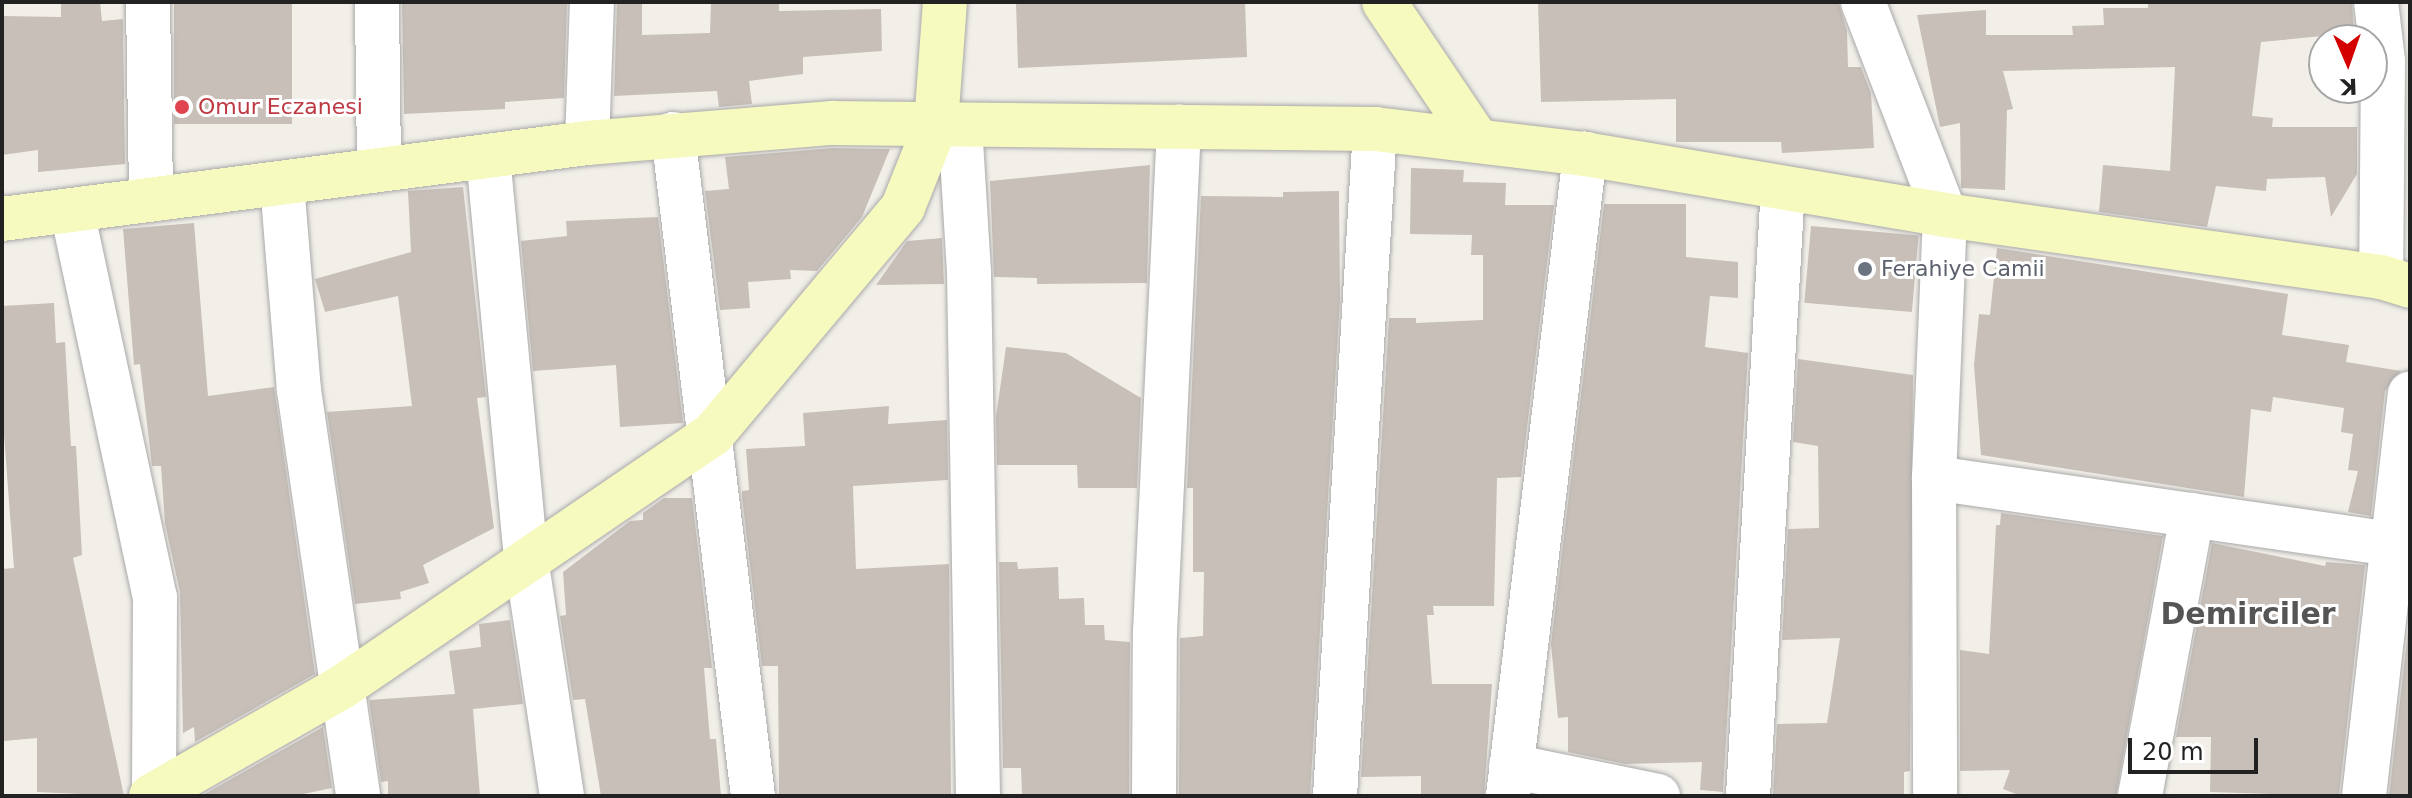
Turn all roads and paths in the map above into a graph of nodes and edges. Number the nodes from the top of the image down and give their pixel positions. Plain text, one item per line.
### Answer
1 (148, 2) edge
2 (377, 2) edge
3 (592, 2) edge
4 (945, 2) edge
5 (1384, 2) edge
6 (1863, 2) edge
7 (2376, 2) edge
8 (948, 125) junction
9 (1179, 127) junction
10 (1375, 129) junction
11 (673, 134) junction
12 (1477, 140) junction
13 (587, 143) junction
14 (1585, 154) junction
15 (488, 156) junction
16 (379, 170) junction
17 (282, 184) junction
18 (1783, 188) junction
19 (151, 199) junction
20 (72, 211) junction
21 (1945, 215) junction
22 (2, 219) edge
23 (2396, 282) edge
24 (2410, 394) edge
25 (712, 435) junction
26 (1934, 478) junction
27 (2192, 515) junction
28 (2392, 544) junction
29 (526, 558) junction
30 (342, 687) junction
31 (1509, 781) edge
32 (153, 795) edge
33 (358, 796) edge
34 (562, 796) edge
35 (753, 796) edge
36 (978, 796) edge
37 (1154, 796) edge
38 (1335, 796) edge
39 (1658, 796) edge
40 (1748, 796) edge
41 (1935, 796) edge
42 (2140, 796) edge
43 (2364, 796) edge

1 - 19 street
2 - 16 street
3 - 13 street
4 - 8 street
5 - 12 street
6 - 21 street
7 - 23 street
8 - 9 street
8 - 11 street
8 - 25 street
8 - 36 street
9 - 10 street
9 - 37 street
10 - 12 street
10 - 38 street
11 - 13 street
11 - 25 street
12 - 14 street
13 - 15 street
14 - 18 street
14 - 31 street
15 - 16 street
15 - 29 street
16 - 17 street
17 - 19 street
17 - 30 street
18 - 21 street
18 - 40 street
19 - 20 street
20 - 22 street
20 - 32 street
21 - 23 street
21 - 26 street
24 - 28 street
25 - 29 street
25 - 35 street
26 - 27 street
26 - 41 street
27 - 28 street
27 - 42 street
28 - 43 street
29 - 30 street
29 - 34 street
30 - 32 street
30 - 33 street
31 - 39 street

